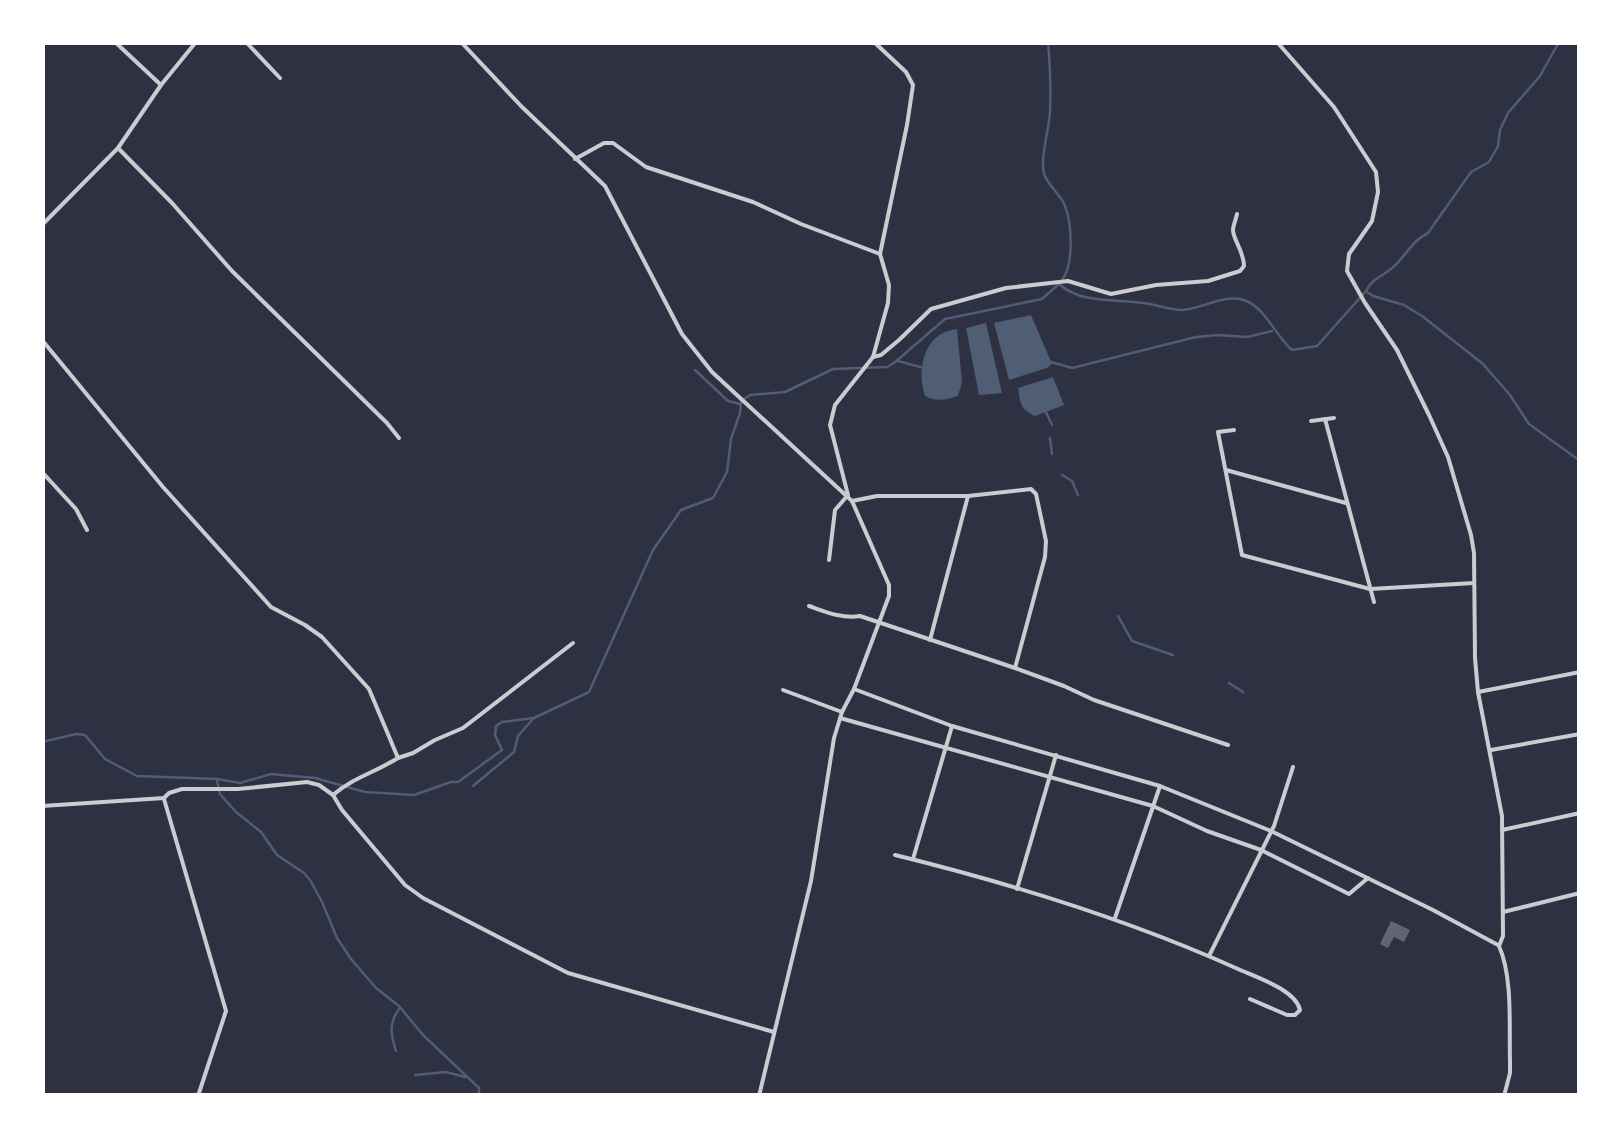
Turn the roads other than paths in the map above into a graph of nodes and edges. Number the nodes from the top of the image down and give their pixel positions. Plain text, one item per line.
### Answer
1 (115, 42) edge
2 (196, 42) edge
3 (246, 42) edge
4 (461, 42) edge
5 (874, 42) edge
6 (1277, 42) edge
7 (280, 78) dead end
8 (162, 86) junction
9 (118, 148) junction
10 (575, 159) junction
11 (1236, 214) dead end
12 (42, 225) edge
13 (880, 254) junction
14 (42, 340) edge
15 (873, 358) junction
16 (1334, 418) dead end
17 (1325, 419) junction
18 (1311, 421) dead end
19 (1234, 430) dead end
20 (399, 438) dead end
21 (1226, 470) junction
22 (42, 472) edge
23 (848, 495) junction
24 (968, 496) junction
25 (852, 501) junction
26 (1346, 504) junction
27 (87, 530) dead end
28 (829, 560) dead end
29 (1474, 583) junction
30 (1370, 589) junction
31 (1374, 602) dead end
32 (809, 606) dead end
33 (877, 624) junction
34 (930, 640) junction
35 (573, 642) dead end
36 (1016, 668) junction
37 (1580, 672) edge
38 (854, 689) junction
39 (783, 690) dead end
40 (1478, 692) junction
41 (841, 715) junction
42 (952, 726) junction
43 (1580, 734) edge
44 (1228, 744) dead end
45 (946, 746) junction
46 (1490, 750) junction
47 (1056, 755) junction
48 (398, 758) junction
49 (1293, 768) dead end
50 (1050, 777) junction
51 (1160, 786) junction
52 (333, 796) junction
53 (164, 798) junction
54 (42, 806) edge
55 (1153, 806) junction
56 (1580, 813) edge
57 (1502, 830) junction
58 (1271, 831) junction
59 (1262, 850) junction
60 (895, 855) dead end
61 (913, 859) junction
62 (1368, 878) junction
63 (1017, 889) junction
64 (1580, 893) edge
65 (1503, 912) junction
66 (1115, 918) junction
67 (1499, 946) junction
68 (1209, 956) junction
69 (1250, 1000) dead end
70 (774, 1032) junction
71 (198, 1096) edge
72 (759, 1096) edge
73 (1504, 1096) edge

1 - 8 street
2 - 8 street
3 - 7 street
4 - 10 street
5 - 13 street
6 - 29 street
8 - 9 street
9 - 12 street
9 - 20 street
10 - 13 street
10 - 23 street
11 - 15 street
13 - 15 street
14 - 48 street
15 - 23 street
16 - 17 street
17 - 18 street
17 - 26 street
19 - 21 street
21 - 26 street
21 - 30 street
22 - 27 street
23 - 25 street
23 - 28 street
24 - 25 street
24 - 34 street
24 - 36 street
25 - 33 street
26 - 30 street
29 - 30 street
29 - 40 street
30 - 31 street
32 - 33 street
33 - 34 street
33 - 38 street
34 - 36 street
35 - 48 street
36 - 44 street
37 - 40 street
38 - 41 street
38 - 42 street
39 - 41 street
40 - 46 street
41 - 45 street
41 - 70 street
42 - 45 street
42 - 47 street
43 - 46 street
45 - 50 street
45 - 61 street
46 - 57 street
47 - 50 street
47 - 51 street
48 - 52 street
49 - 58 street
50 - 55 street
50 - 63 street
51 - 55 street
51 - 58 street
52 - 53 street
52 - 70 street
53 - 54 street
53 - 71 street
55 - 59 street
55 - 66 street
56 - 57 street
57 - 65 street
58 - 59 street
58 - 62 street
59 - 62 street
59 - 68 street
60 - 61 street
61 - 63 street
62 - 67 street
63 - 66 street
64 - 65 street
65 - 67 street
66 - 68 street
67 - 73 street
68 - 69 street
70 - 72 street

